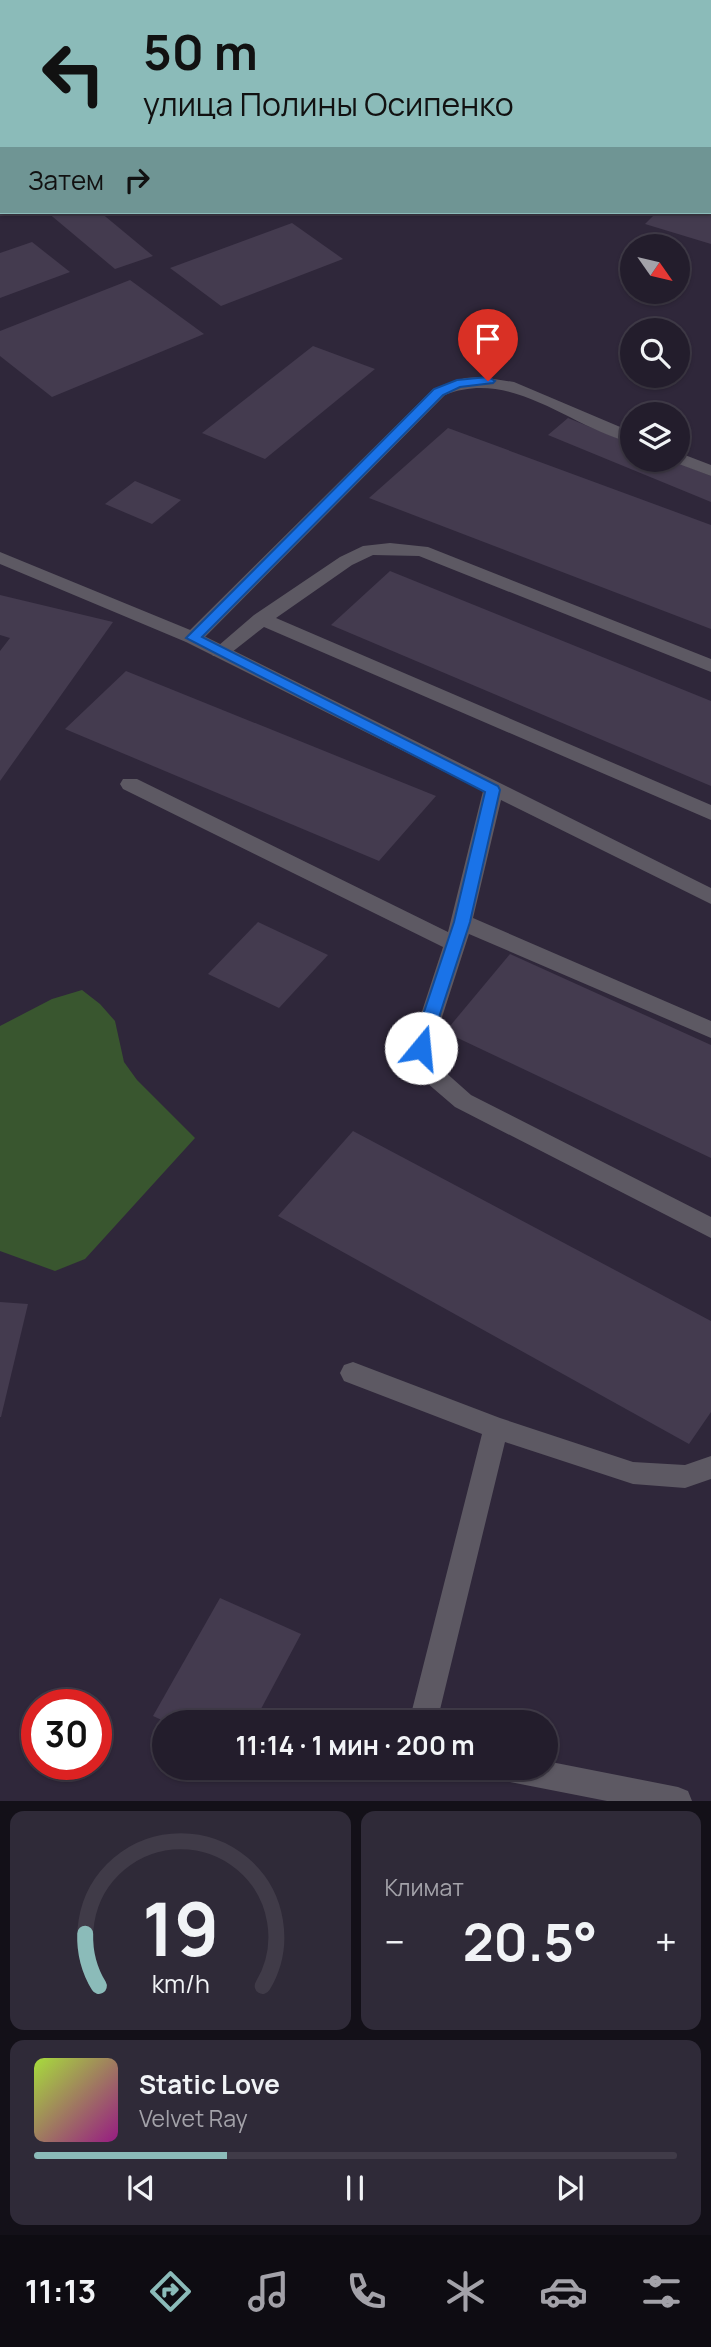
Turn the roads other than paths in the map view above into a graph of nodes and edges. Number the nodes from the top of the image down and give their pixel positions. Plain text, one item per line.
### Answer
1 (620, 433) edge
2 (690, 462) edge
3 (711, 471) edge
4 (0, 557) edge
5 (261, 619) junction
6 (193, 638) junction
7 (220, 652) junction
8 (711, 666) edge
9 (131, 784) dead end
10 (493, 790) junction
11 (711, 813) edge
12 (711, 897) edge
13 (458, 933) junction
14 (711, 1030) edge
15 (711, 1228) edge
16 (353, 1373) dead end
17 (496, 1428) junction
18 (711, 1467) edge
19 (426, 1710) edge
20 (558, 1777) edge
21 (678, 1801) edge

1 - 6 street
2 - 3 street
4 - 6 street
5 - 7 street
5 - 8 street
5 - 11 street
6 - 7 street
7 - 10 street
9 - 13 street
10 - 12 street
10 - 13 street
13 - 14 street
13 - 15 street
16 - 17 street
17 - 18 street
17 - 19 street
20 - 21 street

